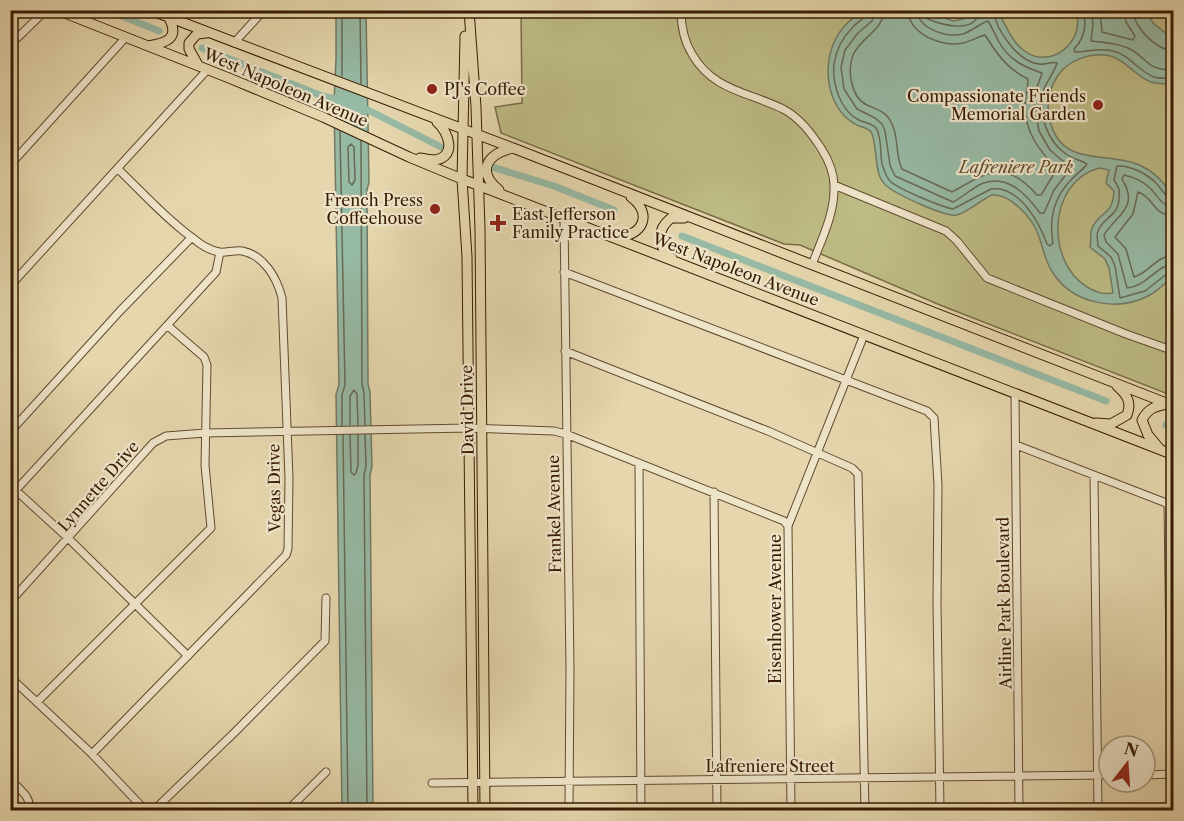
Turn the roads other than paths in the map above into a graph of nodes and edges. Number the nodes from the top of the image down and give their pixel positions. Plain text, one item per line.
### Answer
1 (46, 10) edge
2 (57, 10) edge
3 (264, 10) edge
4 (468, 10) edge
5 (681, 10) edge
6 (151, 11) edge
7 (169, 18) junction
8 (209, 33) junction
9 (126, 38) junction
10 (234, 43) junction
11 (10, 45) edge
12 (148, 46) junction
13 (198, 65) junction
14 (208, 69) junction
15 (434, 120) junction
16 (463, 131) junction
17 (476, 134) junction
18 (513, 148) junction
19 (409, 157) junction
20 (10, 165) edge
21 (118, 169) junction
22 (462, 179) junction
23 (477, 184) junction
24 (834, 185) junction
25 (625, 192) junction
26 (504, 194) junction
27 (564, 218) junction
28 (693, 218) junction
29 (612, 237) junction
30 (191, 238) junction
31 (220, 252) junction
32 (677, 262) junction
33 (812, 265) junction
34 (564, 272) junction
35 (10, 286) edge
36 (168, 326) junction
37 (864, 335) junction
38 (565, 351) junction
39 (1173, 351) edge
40 (846, 379) junction
41 (1114, 383) junction
42 (1015, 395) junction
43 (1171, 405) edge
44 (1088, 422) junction
45 (469, 428) junction
46 (482, 430) junction
47 (287, 431) junction
48 (10, 432) edge
49 (205, 433) junction
50 (566, 434) junction
51 (1016, 445) junction
52 (1162, 451) junction
53 (817, 453) junction
54 (1173, 456) edge
55 (639, 463) junction
56 (1094, 476) junction
57 (13, 488) edge
58 (714, 492) junction
59 (1171, 505) edge
60 (788, 526) junction
61 (69, 539) junction
62 (1172, 590) edge
63 (326, 598) dead end
64 (10, 602) edge
65 (134, 604) junction
66 (470, 608) junction
67 (483, 608) junction
68 (188, 656) junction
69 (1172, 673) edge
70 (10, 677) edge
71 (37, 702) junction
72 (92, 754) junction
73 (326, 772) dead end
74 (1173, 774) edge
75 (1097, 775) joint
76 (1157, 775) edge
77 (1019, 776) junction
78 (939, 778) junction
79 (10, 779) edge
80 (864, 779) junction
81 (717, 780) junction
82 (790, 780) junction
83 (641, 781) junction
84 (473, 782) junction
85 (485, 782) junction
86 (569, 782) junction
87 (432, 783) dead end
88 (1098, 794) edge
89 (29, 810) edge
90 (145, 810) edge
91 (154, 810) edge
92 (288, 810) edge
93 (473, 810) edge
94 (485, 810) edge
95 (569, 810) edge
96 (641, 810) edge
97 (717, 810) edge
98 (791, 810) edge
99 (864, 810) edge
100 (940, 810) edge
101 (1019, 810) edge
102 (1098, 810) edge
103 (1172, 810) edge

1 - 11 street
2 - 9 main road, West Napoleon Avenue
3 - 10 street
4 - 16 main road, David Drive
4 - 17 main road, David Drive
5 - 24 street
6 - 7 main road, West Napoleon Avenue
7 - 8 main road, West Napoleon Avenue
7 - 12 main road
8 - 10 main road, West Napoleon Avenue
8 - 13 main road
9 - 12 main road, West Napoleon Avenue
9 - 20 street
10 - 15 main road, West Napoleon Avenue
12 - 13 main road, West Napoleon Avenue
13 - 14 main road, West Napoleon Avenue
14 - 19 main road, West Napoleon Avenue
14 - 21 street
15 - 16 main road, West Napoleon Avenue
15 - 19 main road
16 - 17 main road, West Napoleon Avenue
16 - 22 main road, David Drive
17 - 18 main road, West Napoleon Avenue
17 - 23 main road, David Drive
18 - 25 main road, West Napoleon Avenue
18 - 26 main road
19 - 22 main road, West Napoleon Avenue
21 - 30 street, Vegas Drive
21 - 35 street
22 - 23 main road, West Napoleon Avenue
22 - 45 main road, David Drive
23 - 26 main road, West Napoleon Avenue
23 - 46 main road, David Drive
24 - 33 street
24 - 39 street
25 - 28 main road, West Napoleon Avenue
25 - 29 main road
26 - 27 main road, West Napoleon Avenue
27 - 29 main road, West Napoleon Avenue
27 - 34 street, Frankel Avenue
28 - 32 main road
28 - 33 main road, West Napoleon Avenue
29 - 32 main road, West Napoleon Avenue
30 - 31 street, Vegas Drive
30 - 48 street
31 - 36 street
31 - 47 street, Vegas Drive
32 - 37 main road, West Napoleon Avenue
33 - 41 main road, West Napoleon Avenue
34 - 38 street, Frankel Avenue
34 - 40 street
36 - 49 street
36 - 57 street
37 - 40 street, Eisenhower Avenue
37 - 42 main road, West Napoleon Avenue
38 - 50 street, Frankel Avenue
38 - 53 street
40 - 53 street, Eisenhower Avenue
40 - 78 street
41 - 43 main road, West Napoleon Avenue
41 - 44 main road
42 - 44 main road, West Napoleon Avenue
42 - 51 street, Airline Park Boulevard
43 - 52 main road
44 - 52 main road, West Napoleon Avenue
45 - 46 street, Lynnette Drive
45 - 47 street, Lynnette Drive
45 - 66 main road, David Drive
46 - 50 street, Lynnette Drive
46 - 67 main road, David Drive
47 - 49 street, Lynnette Drive
47 - 68 street, Vegas Drive
49 - 61 street, Lynnette Drive
49 - 65 street
50 - 55 street, Lynnette Drive
50 - 86 street, Frankel Avenue
51 - 56 street
51 - 77 street, Airline Park Boulevard
52 - 54 main road, West Napoleon Avenue
53 - 60 street, Eisenhower Avenue
53 - 80 street
55 - 58 street, Lynnette Drive
55 - 83 street
56 - 59 street
56 - 75 street
57 - 61 street
58 - 60 street, Lynnette Drive
58 - 81 street
59 - 62 street
60 - 82 street, Eisenhower Avenue
61 - 64 street, Lynnette Drive
61 - 65 street
62 - 69 street
63 - 91 street
65 - 68 street
65 - 71 street
66 - 67 main road
66 - 84 main road, David Drive
67 - 85 main road, David Drive
68 - 72 street, Vegas Drive
69 - 74 street
70 - 71 street
71 - 72 street
72 - 90 street
73 - 92 street
74 - 76 street
74 - 103 street
75 - 77 street, Lafreniere Street
77 - 78 street, Lafreniere Street
77 - 101 street, Airline Park Boulevard
78 - 80 street, Lafreniere Street
78 - 100 street
79 - 89 street
80 - 82 street, Lafreniere Street
80 - 99 street
81 - 82 street, Lafreniere Street
81 - 83 street, Lafreniere Street
81 - 97 street
82 - 98 street, Eisenhower Avenue
83 - 86 street, Lafreniere Street
83 - 96 street
84 - 85 street, Lafreniere Street
84 - 87 street, Lafreniere Street
84 - 93 main road, David Drive
85 - 86 street, Lafreniere Street
85 - 94 main road, David Drive
86 - 95 street, Frankel Avenue
88 - 102 street

